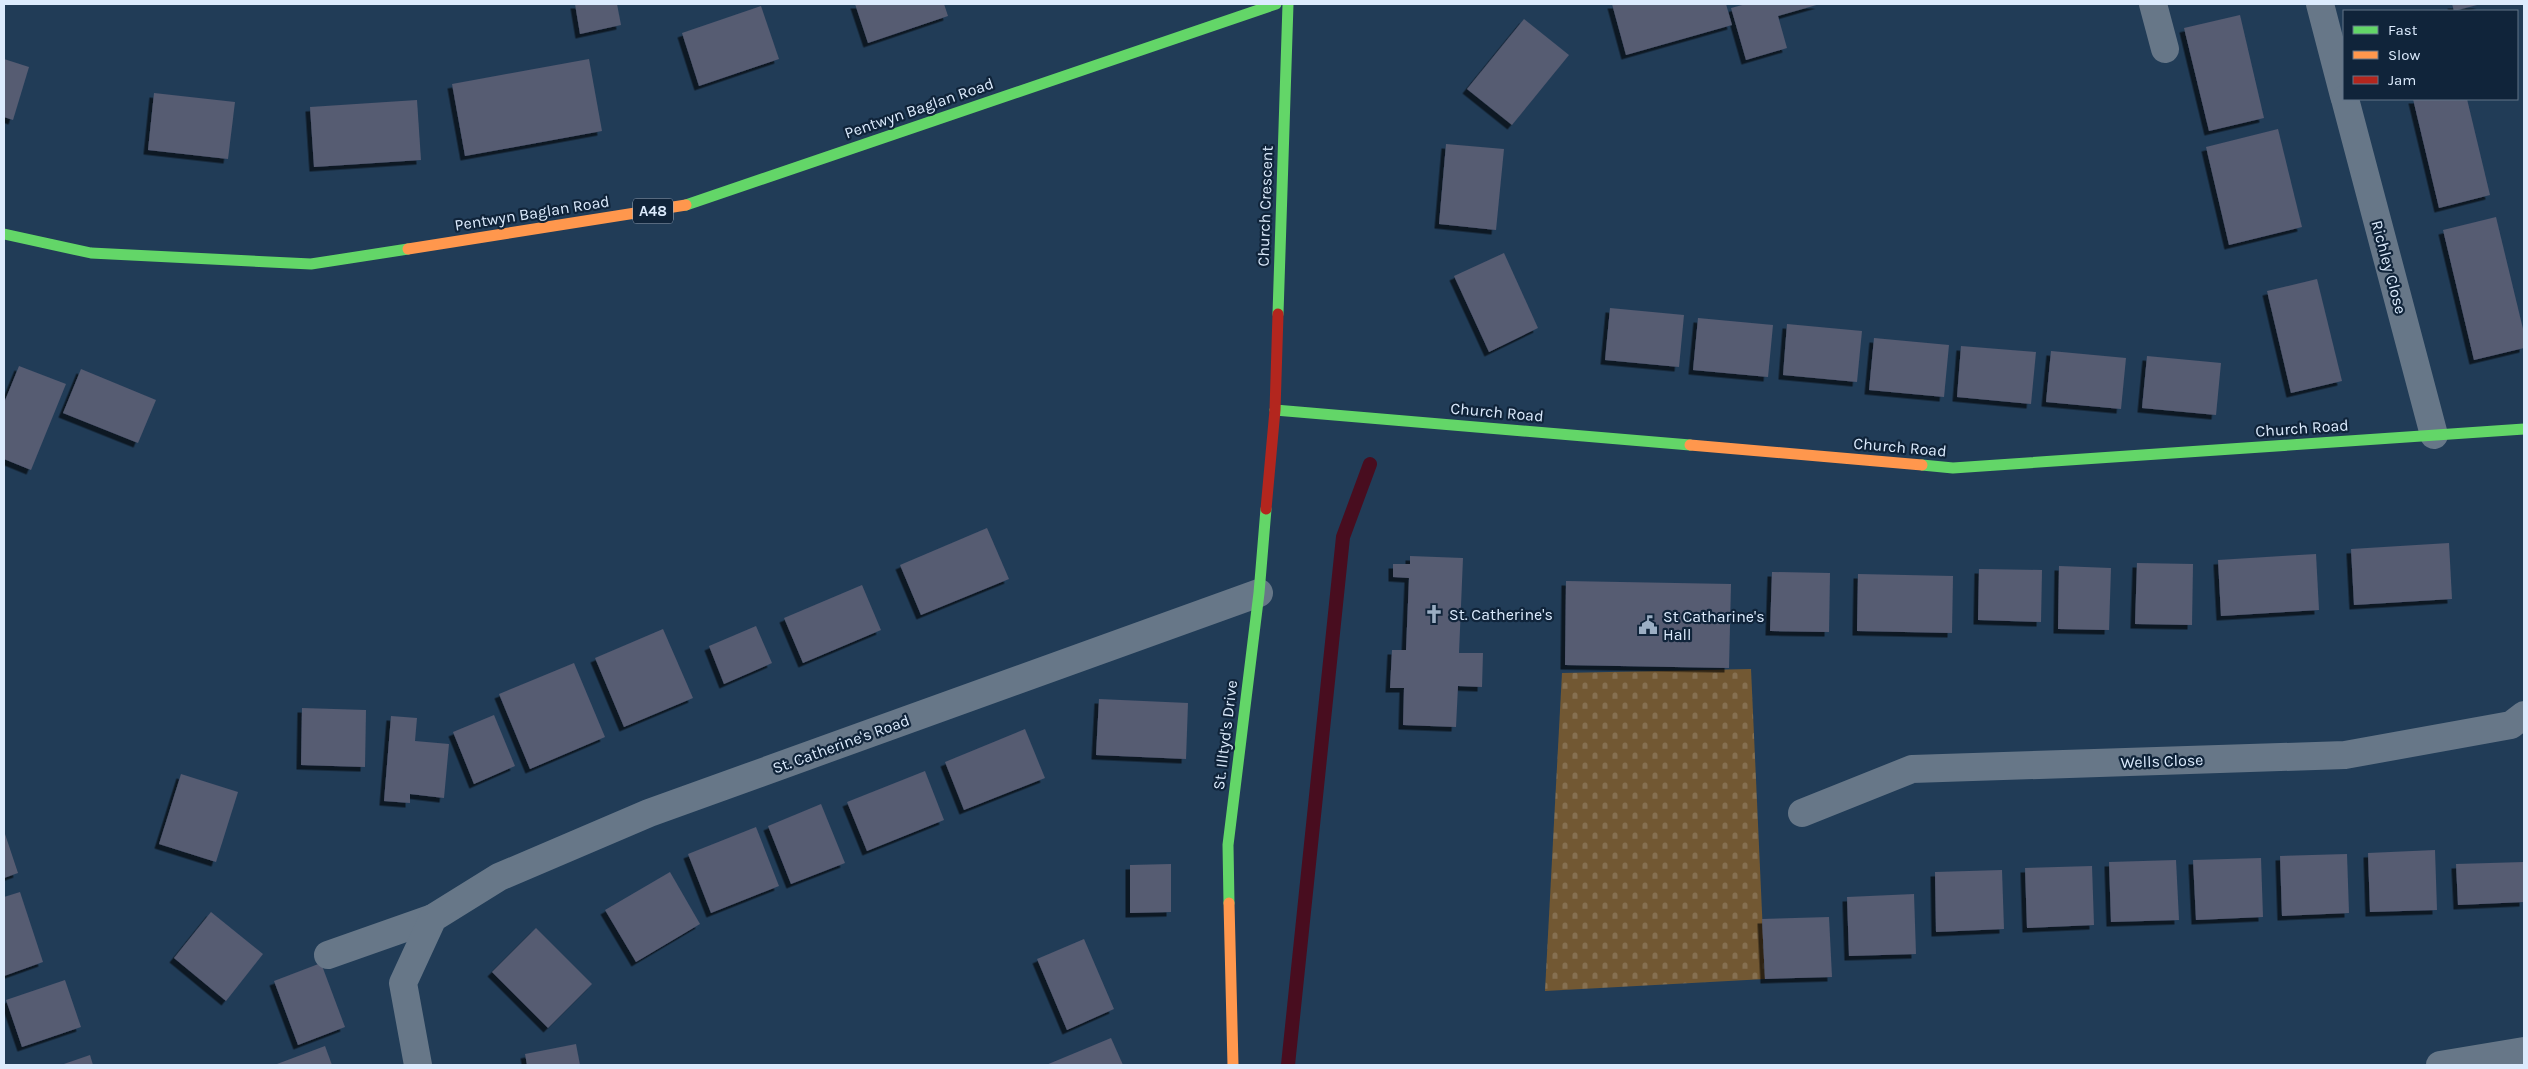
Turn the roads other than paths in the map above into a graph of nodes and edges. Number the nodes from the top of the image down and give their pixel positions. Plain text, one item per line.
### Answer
1 (1276, 4) edge
2 (1288, 4) edge
3 (2153, 4) edge
4 (2320, 4) edge
5 (2165, 49) dead end
6 (2343, 90) edge
7 (2346, 100) edge
8 (4, 234) edge
9 (1275, 410) junction
10 (2524, 429) edge
11 (2434, 435) junction
12 (1259, 592) junction
13 (2524, 715) edge
14 (1802, 813) dead end
15 (433, 918) junction
16 (328, 955) dead end
17 (2524, 1051) edge
18 (418, 1065) edge
19 (1234, 1065) edge
20 (2440, 1065) edge

1 - 8 street, Pentwyn Baglan Road / A48
2 - 9 street, Church Crescent
3 - 5 street
4 - 6 street, Richley Close
7 - 11 street, Richley Close
9 - 11 street, Church Road
9 - 12 street, St. Illtyd's Drive
10 - 11 street, Church Road
12 - 15 street, St. Catherine's Road
12 - 19 street, St. Illtyd's Drive
13 - 14 street, Wells Close
15 - 16 street, St. Catherine's Road
15 - 18 street
17 - 20 street

